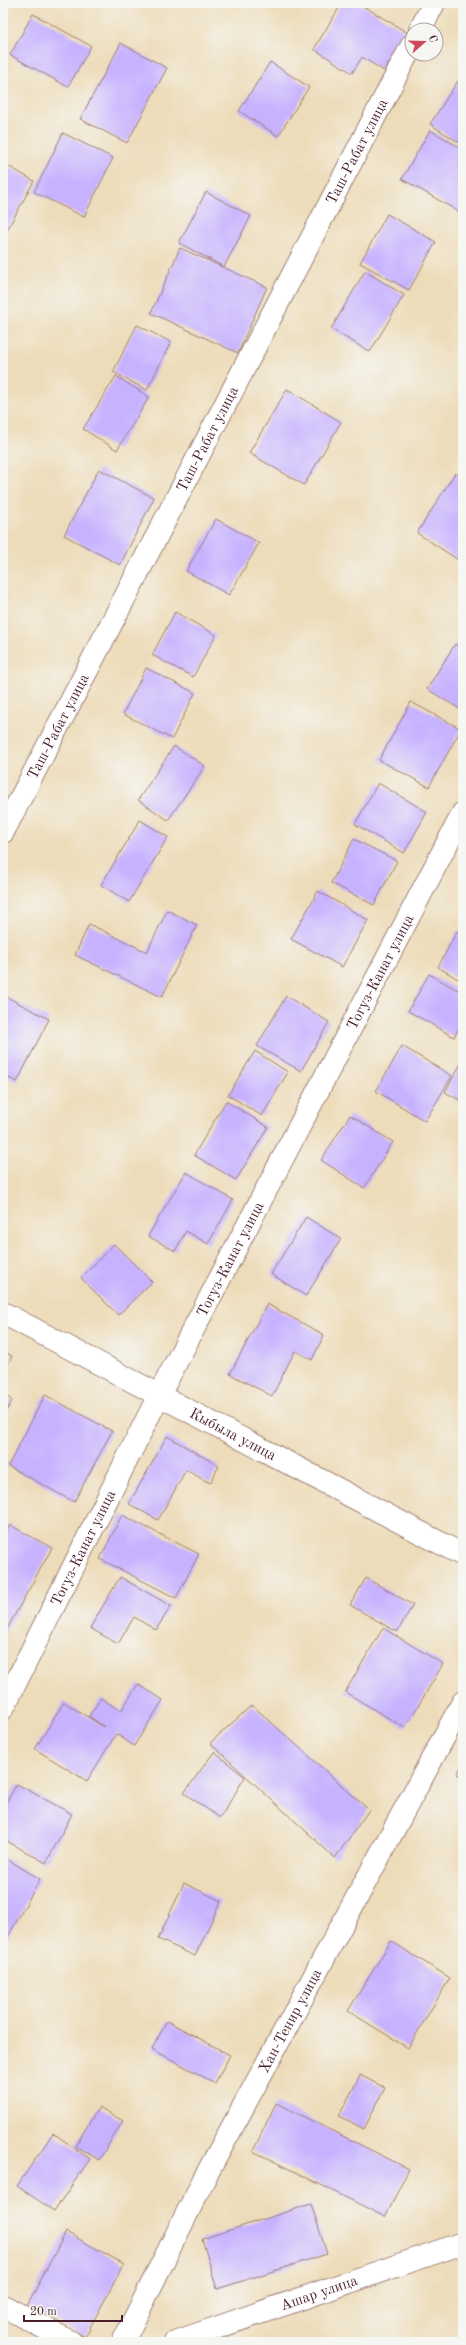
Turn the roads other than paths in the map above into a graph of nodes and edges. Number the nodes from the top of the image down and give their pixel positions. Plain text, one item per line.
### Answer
1 (434, 3) edge
2 (424, 22) edge
3 (404, 60) edge
4 (463, 813) edge
5 (3, 832) edge
6 (3, 1313) edge
7 (159, 1395) junction
8 (463, 1555) edge
9 (463, 1702) edge
10 (3, 1708) edge
11 (463, 2243) edge
12 (3, 2306) edge
13 (71, 2342) edge
14 (123, 2342) edge
15 (175, 2342) edge

1 - 2 street
3 - 5 street, Таш-Рабат улица
4 - 7 street, Тогуз-Канат улица
6 - 7 street, Кыбыла улица
7 - 8 street, Кыбыла улица
7 - 10 street, Тогуз-Канат улица
9 - 14 street, Хан-Тенир улица
11 - 15 street, Ашар улица
12 - 13 street

